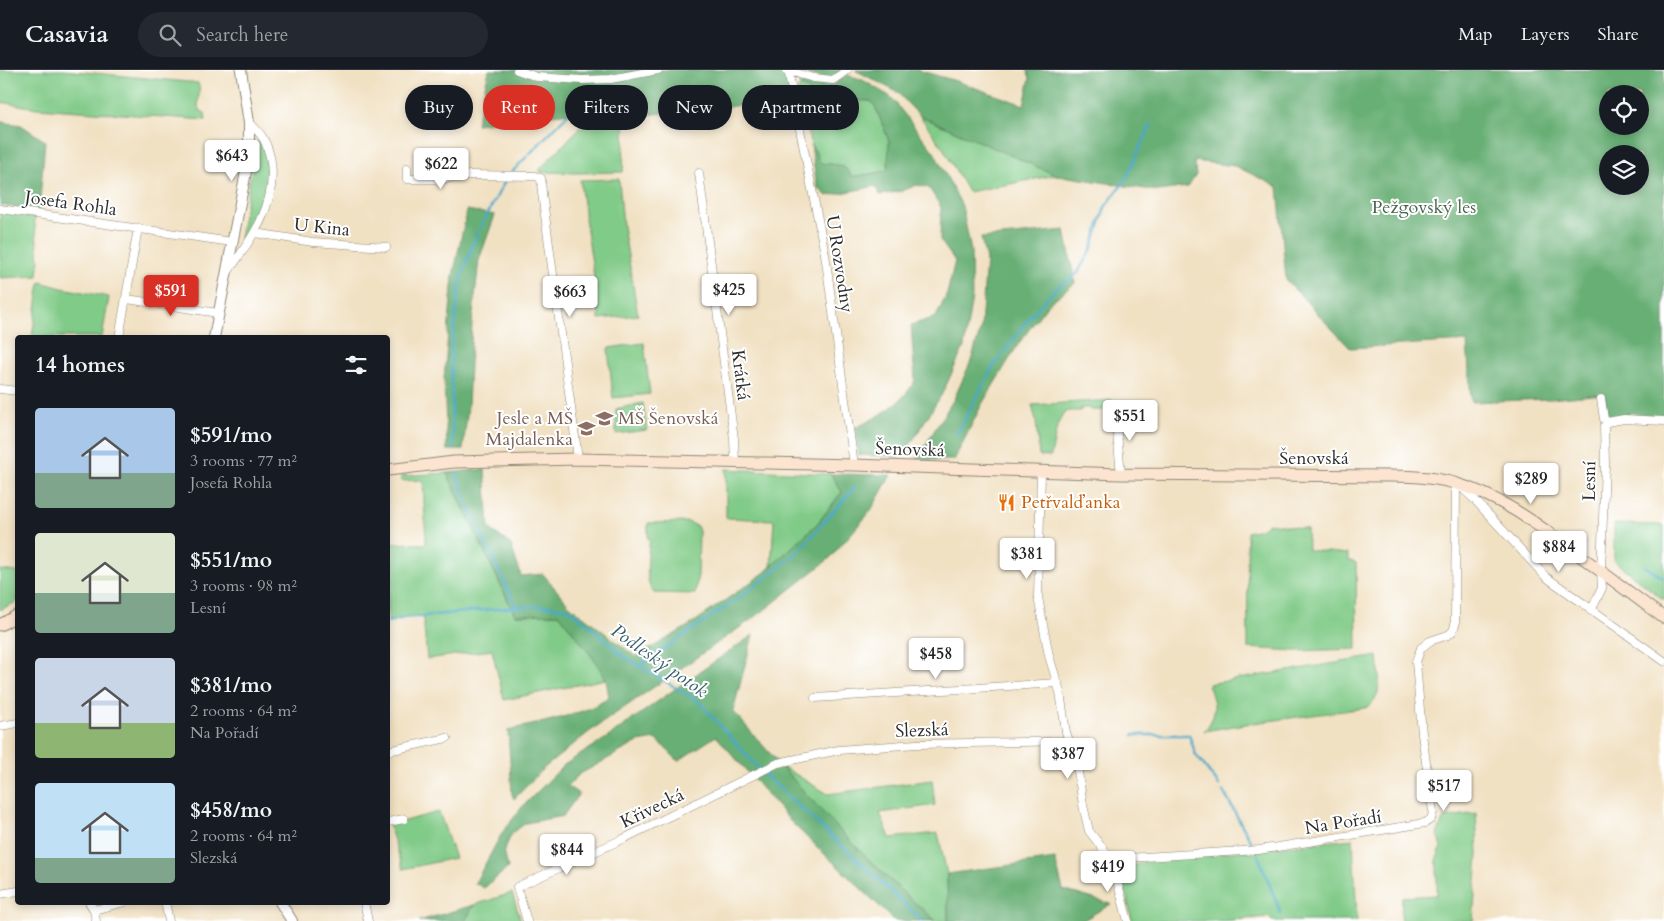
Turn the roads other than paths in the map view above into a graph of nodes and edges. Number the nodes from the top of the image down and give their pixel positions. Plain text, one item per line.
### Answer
1 (241, 70) edge
2 (517, 70) edge
3 (658, 70) edge
4 (787, 70) edge
5 (846, 70) edge
6 (249, 123) junction
7 (408, 168) dead end
8 (699, 173) dead end
9 (0, 208) edge
10 (138, 228) junction
11 (255, 233) junction
12 (232, 242) junction
13 (386, 247) dead end
14 (226, 275) junction
15 (127, 299) junction
16 (218, 313) junction
17 (121, 335) edge
18 (214, 335) edge
19 (0, 389) edge
20 (15, 390) edge
21 (1601, 399) dead end
22 (1115, 412) dead end
23 (1607, 422) junction
24 (1664, 422) edge
25 (578, 459) junction
26 (735, 462) junction
27 (854, 465) junction
28 (390, 470) edge
29 (1041, 471) junction
30 (1121, 474) junction
31 (1456, 483) junction
32 (1601, 571) junction
33 (1590, 610) junction
34 (15, 617) edge
35 (1664, 618) edge
36 (0, 625) edge
37 (1664, 662) edge
38 (1058, 684) junction
39 (815, 698) dead end
40 (15, 724) edge
41 (0, 726) edge
42 (447, 738) dead end
43 (1070, 741) junction
44 (390, 750) edge
45 (778, 763) joint
46 (404, 819) dead end
47 (390, 822) edge
48 (1111, 859) junction
49 (15, 892) edge
50 (0, 894) edge
51 (166, 905) edge
52 (282, 905) edge
53 (365, 905) edge
54 (91, 906) edge
55 (96, 921) edge
56 (169, 921) edge
57 (292, 921) edge
58 (368, 921) edge
59 (527, 921) edge
60 (1128, 921) edge

1 - 6 street
2 - 3 street
4 - 5 street
4 - 27 street, U Rozvodny
6 - 11 street
6 - 12 street
7 - 25 street
8 - 26 street, Krátká
9 - 10 street, Josefa Rohla
10 - 12 street, Josefa Rohla
10 - 15 street, Josefa Rohla
11 - 13 street, U Kina
11 - 14 street
12 - 14 street
14 - 16 street
15 - 16 street
15 - 17 street, Josefa Rohla
16 - 18 street
19 - 20 street
21 - 23 street, Lesní
22 - 30 street
23 - 24 street
23 - 32 street, Lesní
25 - 26 main road, Šenovská
25 - 28 main road, Šenovská
26 - 27 main road, Šenovská
27 - 29 main road, Šenovská
29 - 30 main road, Šenovská
29 - 38 street
30 - 31 main road, Šenovská
31 - 32 main road, Šenovská
31 - 33 street
31 - 48 street, Na Pořadí
32 - 33 street, Lesní
32 - 35 main road, Šenovská
33 - 37 street
34 - 36 main road
38 - 39 street
38 - 43 street
40 - 41 street
42 - 44 street
43 - 45 street, Slezská
43 - 48 street
45 - 59 street, Křivecká
46 - 47 street
48 - 60 street
49 - 50 street
51 - 56 street
52 - 57 street
53 - 58 street
54 - 55 street

